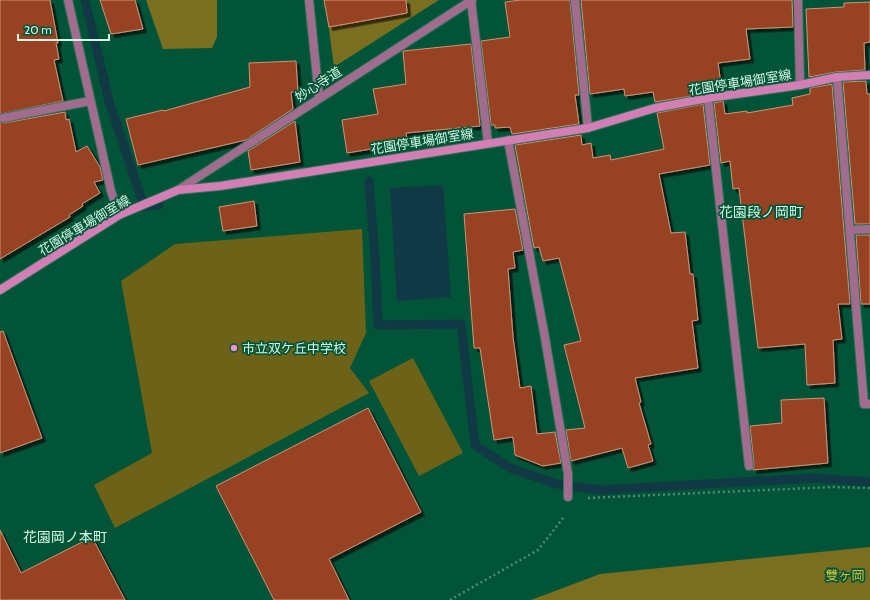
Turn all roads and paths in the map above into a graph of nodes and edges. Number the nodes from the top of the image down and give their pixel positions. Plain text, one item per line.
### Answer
1 (68, 0) edge
2 (309, 0) edge
3 (471, 0) edge
4 (575, 0) edge
5 (798, 0) edge
6 (870, 75) edge
7 (837, 77) junction
8 (800, 85) junction
9 (319, 97) junction
10 (708, 98) junction
11 (90, 101) junction
12 (3, 118) dead end
13 (588, 128) junction
14 (508, 140) junction
15 (488, 143) junction
16 (178, 190) junction
17 (122, 214) junction
18 (870, 229) edge
19 (851, 230) junction
20 (0, 290) edge
21 (870, 404) edge
22 (749, 466) dead end
23 (870, 488) edge
24 (568, 495) junction
25 (450, 600) edge

1 - 11 street
2 - 9 street
3 - 9 street, 妙心寺道
3 - 15 street
4 - 13 street
5 - 8 street
6 - 7 main road, 花園停車場御室線
7 - 8 main road, 花園停車場御室線
7 - 19 street
8 - 10 main road, 花園停車場御室線
9 - 16 street, 妙心寺道
10 - 13 main road, 花園停車場御室線
10 - 22 street
11 - 12 street
11 - 17 street
13 - 14 main road, 花園停車場御室線
14 - 15 main road, 花園停車場御室線
14 - 24 street
15 - 16 main road, 花園停車場御室線
16 - 17 main road, 花園停車場御室線
17 - 20 main road, 花園停車場御室線
18 - 19 street
19 - 21 street
23 - 24 path
24 - 25 path

